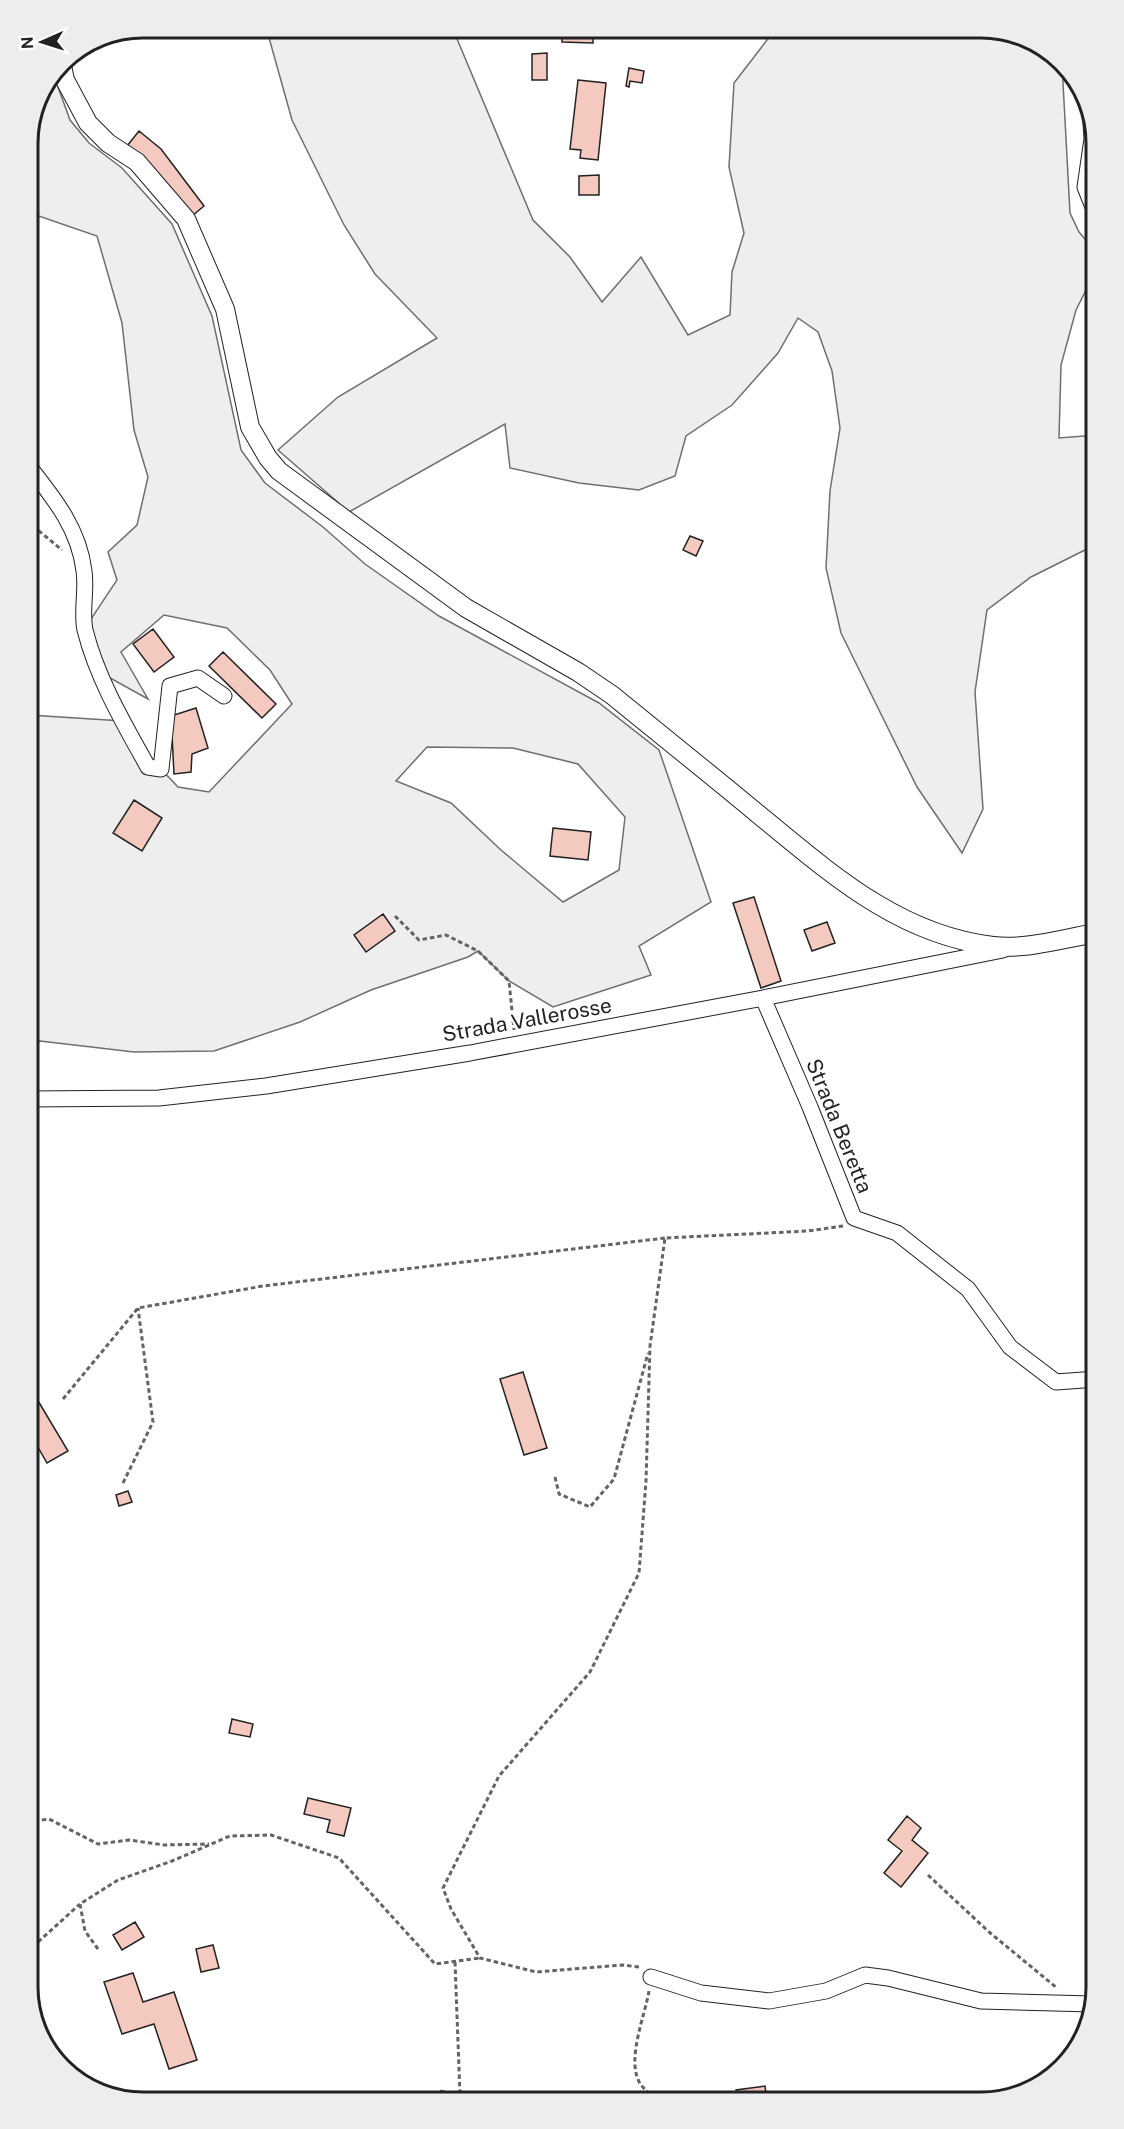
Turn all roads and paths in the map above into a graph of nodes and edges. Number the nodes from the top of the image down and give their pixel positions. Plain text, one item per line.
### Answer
1 (64, 73) edge
2 (1087, 173) edge
3 (1087, 192) edge
4 (38, 478) edge
5 (38, 529) edge
6 (85, 572) junction
7 (224, 696) dead end
8 (396, 916) dead end
9 (1087, 935) edge
10 (1030, 944) junction
11 (763, 998) junction
12 (515, 1044) junction
13 (38, 1099) edge
14 (854, 1218) junction
15 (665, 1238) junction
16 (138, 1308) junction
17 (650, 1346) junction
18 (1087, 1380) edge
19 (63, 1399) dead end
20 (555, 1477) dead end
21 (123, 1483) dead end
22 (38, 1821) edge
23 (211, 1844) junction
24 (928, 1875) dead end
25 (80, 1904) junction
26 (38, 1942) edge
27 (98, 1949) dead end
28 (480, 1958) junction
29 (455, 1961) junction
30 (651, 1977) junction
31 (1084, 2004) edge
32 (460, 2091) edge
33 (648, 2092) edge

1 - 10 street
2 - 3 street
4 - 6 street
5 - 6 path
6 - 7 street
8 - 12 path
9 - 10 street
10 - 11 street, Strada Vallerosse
11 - 12 street, Strada Vallerosse
11 - 14 street, Strada Beretta
12 - 13 street, Strada Vallerosse
14 - 15 path
14 - 18 street, Strada Beretta
15 - 16 path
15 - 17 path
16 - 19 path
16 - 21 path
17 - 20 path
17 - 28 path
22 - 23 path
23 - 25 path
23 - 29 path
24 - 31 path
25 - 26 path
25 - 27 path
28 - 29 path
28 - 30 path
29 - 32 path
30 - 31 street
30 - 33 path

